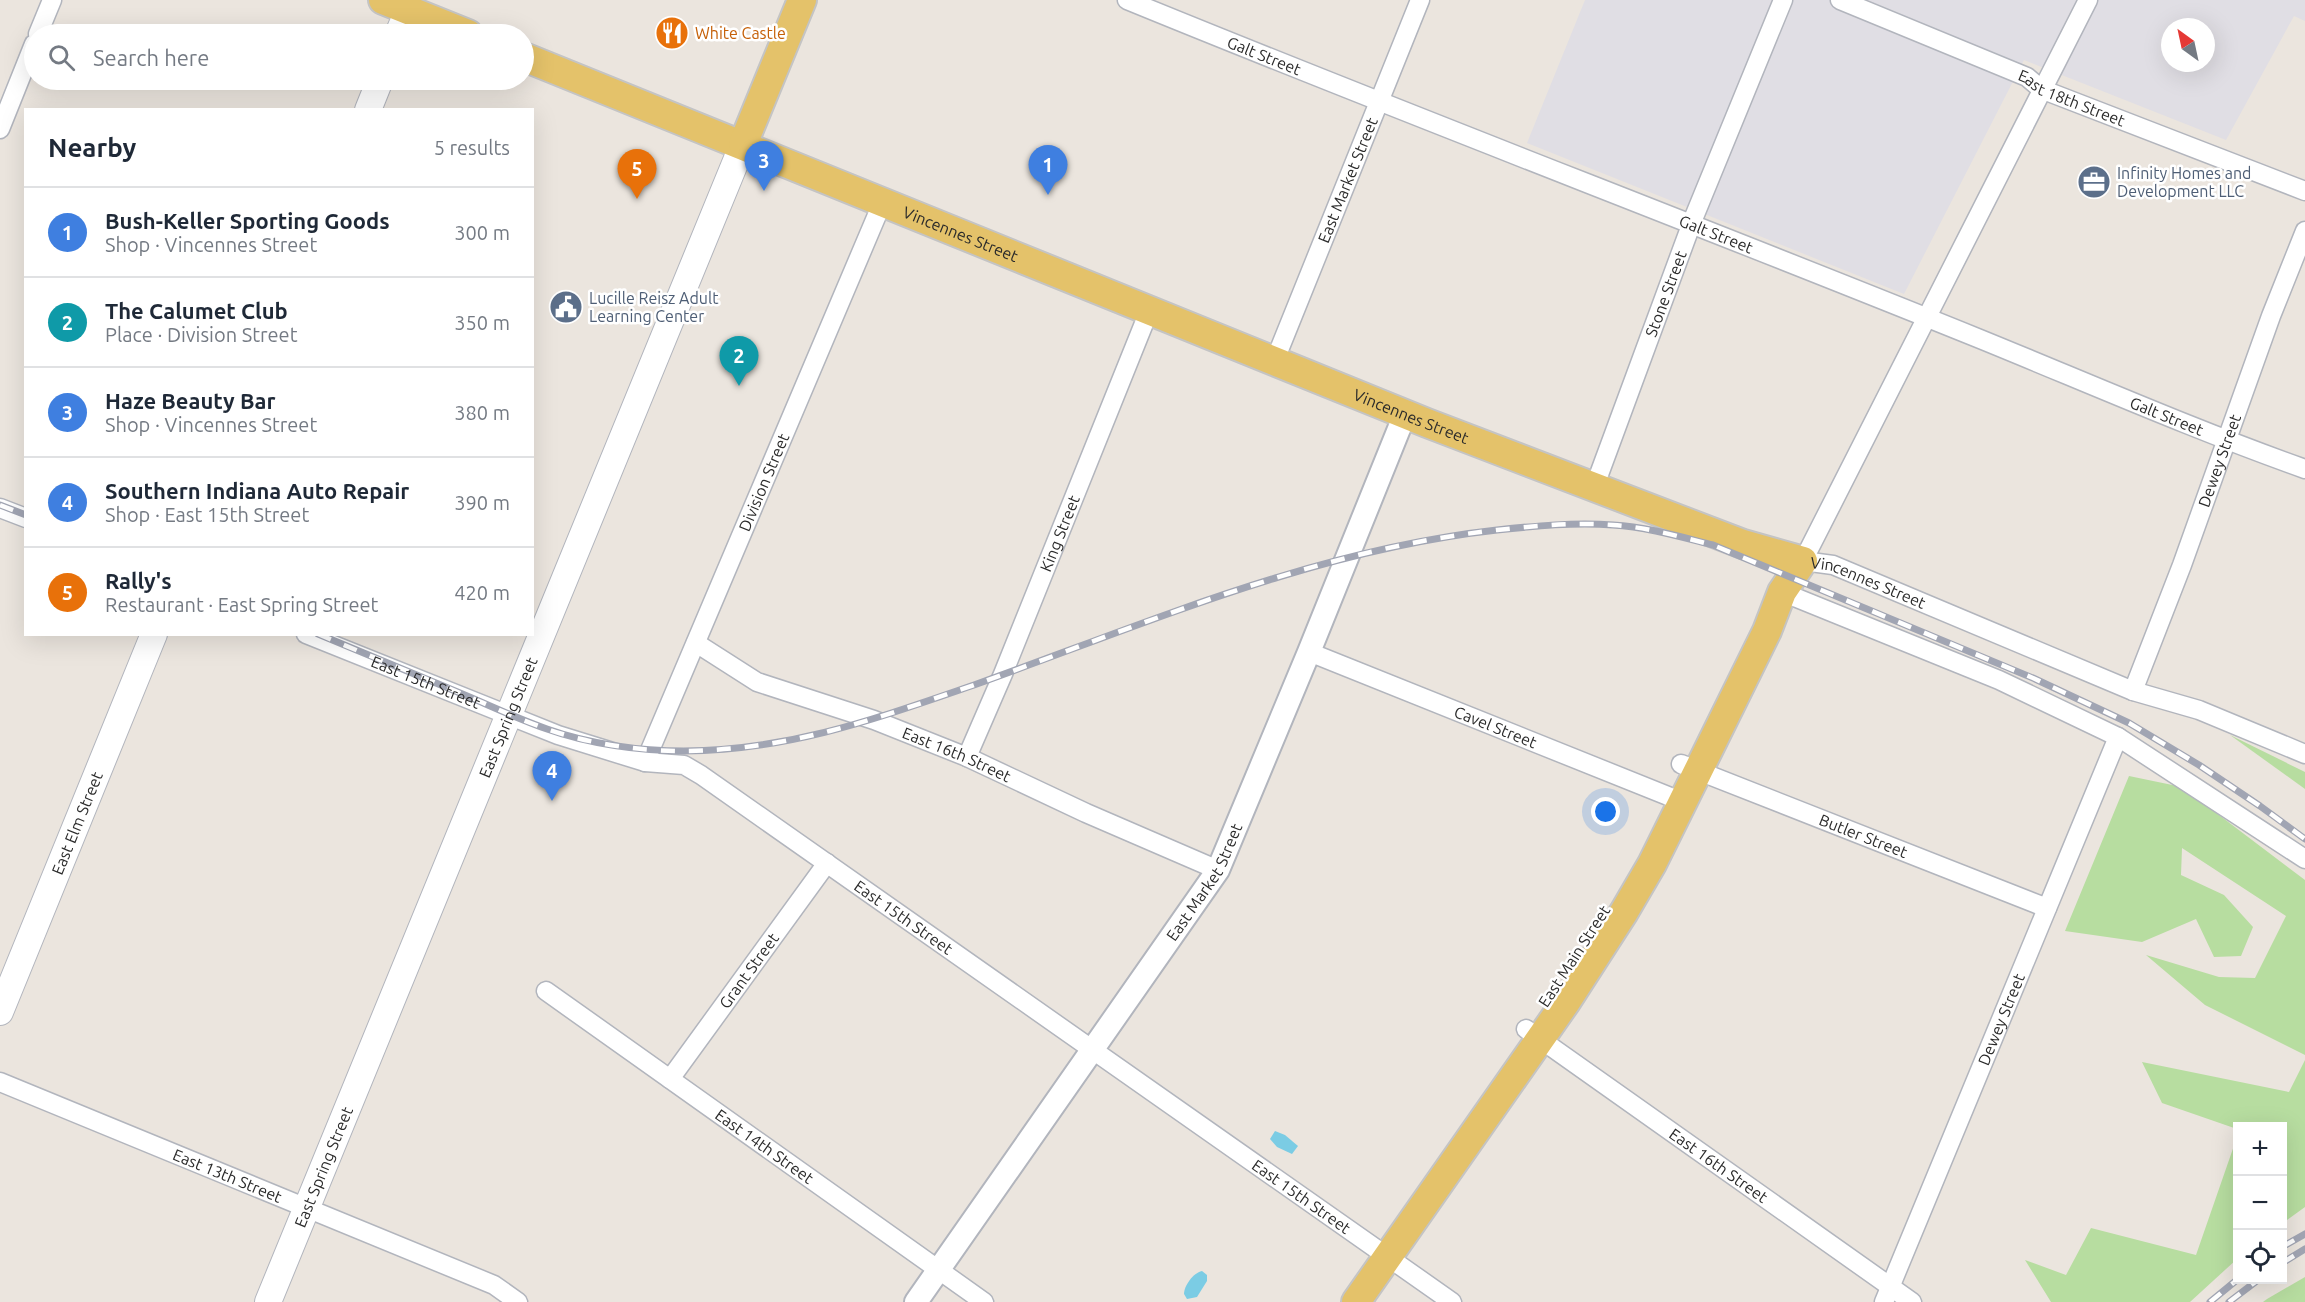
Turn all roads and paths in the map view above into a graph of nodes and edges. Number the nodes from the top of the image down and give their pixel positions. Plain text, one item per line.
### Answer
1 (52, 0) edge
2 (802, 0) edge
3 (1127, 0) edge
4 (1420, 0) edge
5 (1783, 0) edge
6 (1840, 0) edge
7 (2088, 0) edge
8 (400, 11) edge
9 (42, 24) edge
10 (438, 24) edge
11 (534, 61) edge
12 (24, 69) edge
13 (2042, 89) junction
14 (376, 90) edge
15 (1379, 103) junction
16 (369, 108) edge
17 (0, 129) edge
18 (743, 144) junction
19 (2305, 191) edge
20 (883, 201) junction
21 (1691, 225) junction
22 (2305, 231) edge
23 (1149, 311) junction
24 (1926, 318) junction
25 (1275, 360) junction
26 (1405, 414) junction
27 (2226, 441) junction
28 (2305, 469) edge
29 (1594, 488) junction
30 (0, 508) edge
31 (24, 517) edge
32 (1803, 561) junction
33 (1782, 592) junction
34 (153, 636) edge
35 (311, 636) edge
36 (696, 643) junction
37 (1309, 651) junction
38 (2133, 691) junction
39 (508, 716) junction
40 (2118, 737) junction
41 (2305, 754) edge
42 (967, 757) junction
43 (645, 762) junction
44 (1690, 768) junction
45 (1674, 798) junction
46 (2305, 859) edge
47 (826, 863) junction
48 (1218, 870) junction
49 (2047, 908) junction
50 (546, 991) dead end
51 (0, 1012) edge
52 (1533, 1034) junction
53 (1091, 1050) junction
54 (670, 1079) junction
55 (0, 1082) edge
56 (306, 1208) junction
57 (1381, 1252) junction
58 (938, 1269) junction
59 (1887, 1294) edge
60 (268, 1302) edge
61 (518, 1302) edge
62 (915, 1302) edge
63 (984, 1302) edge
64 (1334, 1302) edge
65 (1356, 1302) edge
66 (1452, 1302) edge
67 (1912, 1302) edge

1 - 9 street
2 - 18 main road, East Spring Street
3 - 15 street, Galt Street
4 - 15 street, East Market Street
5 - 21 street, Stone Street
6 - 13 street, East 18th Street
7 - 13 street
8 - 10 main road
11 - 18 main road, Vincennes Street
12 - 17 street
13 - 19 street, East 18th Street
13 - 24 street
14 - 16 main road
15 - 21 street, Galt Street
15 - 25 street, East Market Street
18 - 20 main road, Vincennes Street
18 - 39 main road, East Spring Street
20 - 23 main road, Vincennes Street
20 - 36 street, Division Street
21 - 24 street, Galt Street
21 - 29 street, Stone Street
22 - 27 street, Dewey Street
23 - 25 main road, Vincennes Street
23 - 42 street, King Street
24 - 27 street, Galt Street
24 - 32 street
25 - 26 main road, Vincennes Street
26 - 29 main road, Vincennes Street
26 - 37 street, East Market Street
27 - 28 street, Galt Street
27 - 38 street, Dewey Street
29 - 32 main road, Vincennes Street
30 - 31 street
32 - 33 main road, East Main Street
32 - 38 street, Vincennes Street
33 - 40 street
33 - 44 main road, East Main Street
34 - 51 main road, East Elm Street
35 - 39 street, East 15th Street
36 - 42 street, East 16th Street
36 - 43 street, Division Street
37 - 45 street, Cavel Street
37 - 48 street, East Market Street
38 - 41 street, Vincennes Street
39 - 43 street, East 15th Street
39 - 56 main road, East Spring Street
40 - 46 street
40 - 49 street, Dewey Street
42 - 48 street, East 16th Street
43 - 47 street, East 15th Street
44 - 45 main road, East Main Street
44 - 49 street, Butler Street
45 - 52 main road, East Main Street
47 - 53 street, East 15th Street
47 - 54 street, Grant Street
48 - 53 street, East Market Street
49 - 59 street, Dewey Street
50 - 54 street, East 14th Street
52 - 57 main road, East Main Street
52 - 59 street, East 16th Street
53 - 57 street, East 15th Street
53 - 58 street, East Market Street
54 - 58 street, East 14th Street
55 - 56 street, East 13th Street
56 - 60 main road, East Spring Street
56 - 61 street, East 13th Street
57 - 64 main road, East Main Street
57 - 65 main road, East Main Street
57 - 66 street, East 15th Street
58 - 62 street, East Market Street
58 - 63 street, East 14th Street
59 - 67 street, East 16th Street

